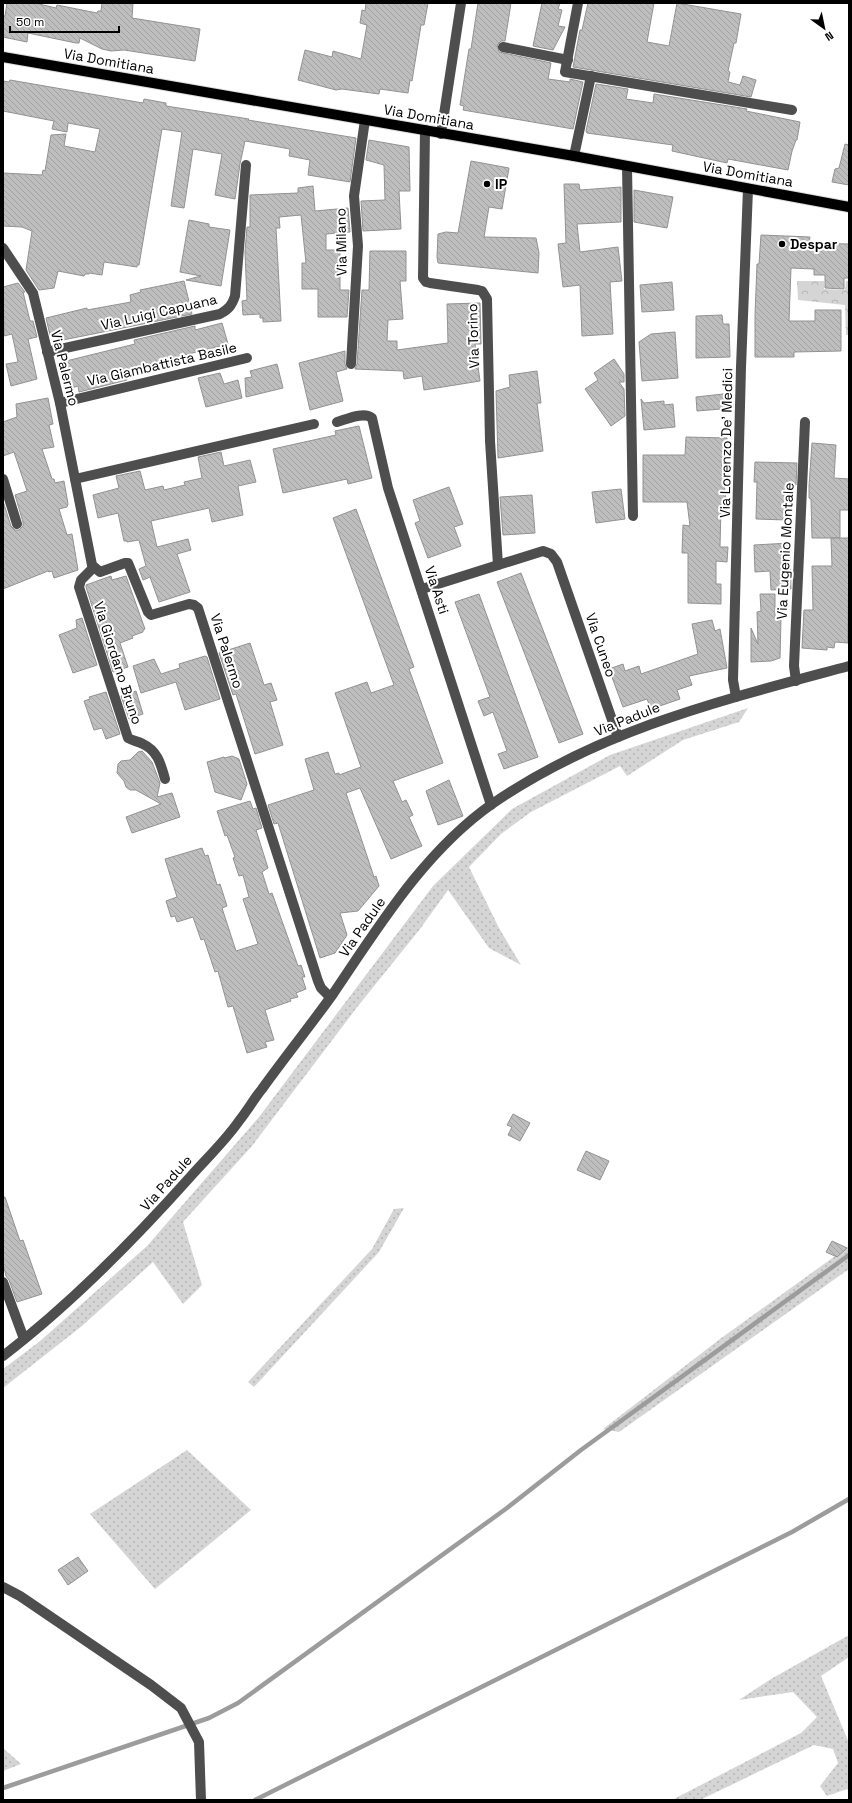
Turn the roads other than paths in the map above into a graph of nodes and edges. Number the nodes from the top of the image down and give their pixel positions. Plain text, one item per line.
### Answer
1 (461, 3) edge
2 (578, 3) edge
3 (502, 47) dead end
4 (3, 57) edge
5 (568, 60) junction
6 (591, 76) junction
7 (792, 110) dead end
8 (365, 120) junction
9 (425, 130) junction
10 (441, 134) junction
11 (574, 156) junction
12 (246, 165) dead end
13 (627, 166) junction
14 (748, 189) junction
15 (849, 207) edge
16 (3, 248) edge
17 (47, 352) junction
18 (247, 358) dead end
19 (351, 364) dead end
20 (60, 403) junction
21 (337, 422) dead end
22 (805, 422) dead end
23 (314, 424) dead end
24 (3, 479) edge
25 (75, 479) junction
26 (633, 516) dead end
27 (17, 524) dead end
28 (498, 565) junction
29 (93, 568) junction
30 (422, 589) junction
31 (849, 666) edge
32 (796, 681) junction
33 (736, 697) junction
34 (618, 737) junction
35 (165, 779) dead end
36 (492, 805) junction
37 (330, 998) junction
38 (3, 1282) edge
39 (24, 1339) junction
40 (3, 1356) edge
41 (3, 1587) edge
42 (201, 1800) edge

1 - 10 street
2 - 5 street
3 - 5 street
4 - 8 main road, Via Domitiana
5 - 6 street
6 - 7 street
6 - 11 street
8 - 9 main road, Via Domitiana
8 - 19 street, Via Milano
9 - 10 main road, Via Domitiana
9 - 28 street, Via Torino
10 - 11 main road, Via Domitiana
11 - 13 main road, Via Domitiana
12 - 17 street, Via Luigi Capuana
13 - 14 main road, Via Domitiana
13 - 26 street
14 - 15 main road, Via Domitiana
14 - 33 street, Via Lorenzo De' Medici
16 - 17 street, Via Palermo
17 - 20 street, Via Palermo
18 - 20 street, Via Giambattista Basile
20 - 25 street, Via Palermo
21 - 30 street, Via Asti
22 - 32 street, Via Eugenio Montale
23 - 25 street
24 - 27 street
25 - 29 street, Via Palermo
28 - 30 street
28 - 34 street, Via Cuneo
29 - 35 street, Via Giordano Bruno
29 - 37 street, Via Palermo
30 - 36 street, Via Asti
31 - 32 street, Via Padule
32 - 33 street, Via Padule
33 - 34 street, Via Padule
34 - 36 street, Via Padule
36 - 37 street, Via Padule
37 - 39 street, Via Padule
38 - 39 street
39 - 40 street, Via Padule
41 - 42 street

